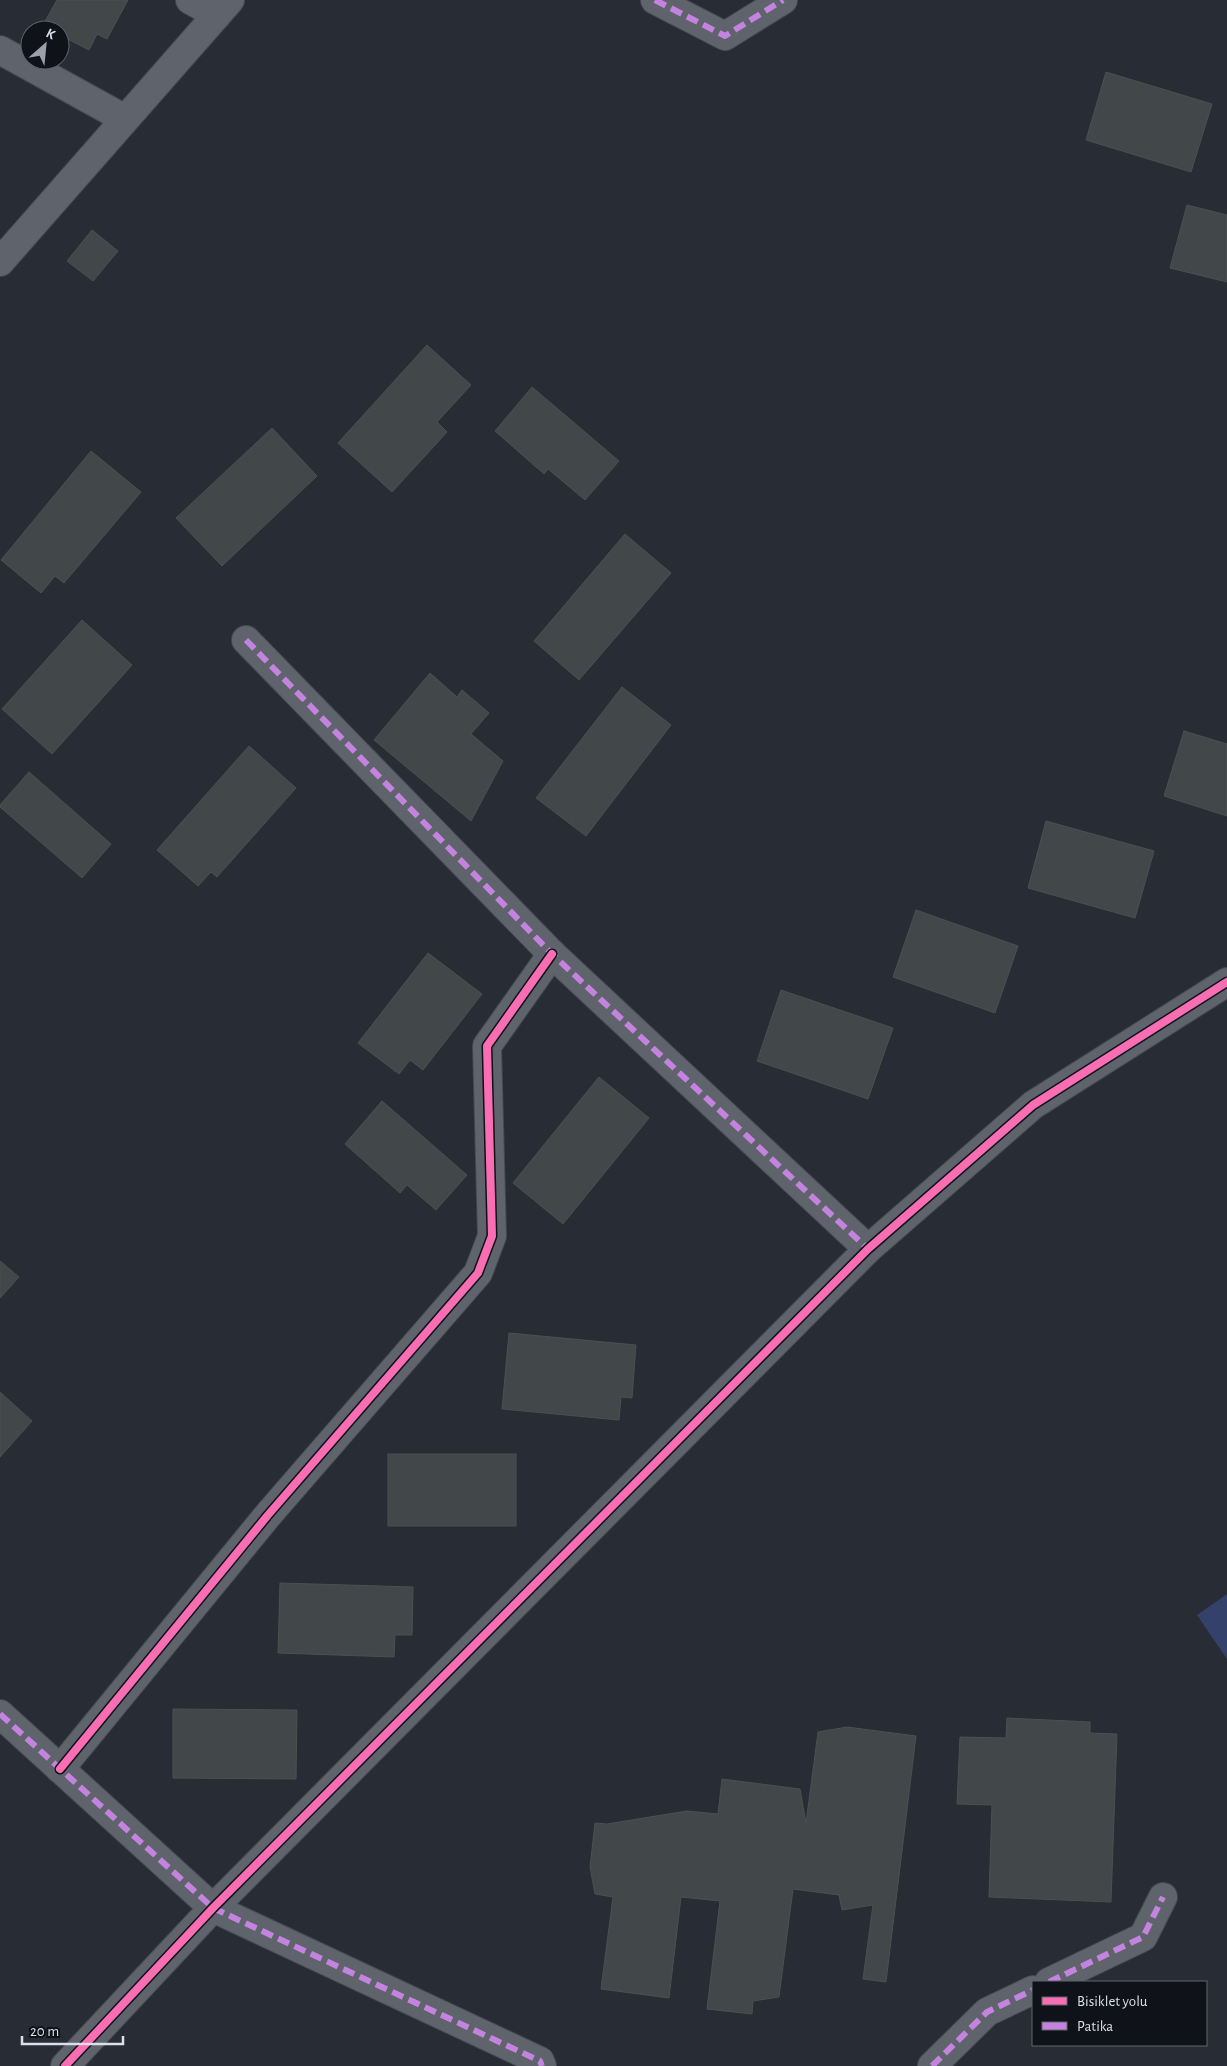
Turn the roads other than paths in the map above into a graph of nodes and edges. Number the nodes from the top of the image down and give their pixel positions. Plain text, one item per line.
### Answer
1 (190, 0) edge
2 (655, 0) edge
3 (783, 0) edge
4 (223, 7) edge
5 (0, 50) edge
6 (125, 119) junction
7 (0, 262) edge
8 (246, 640) dead end
9 (552, 954) junction
10 (1227, 982) edge
11 (868, 1249) junction
12 (0, 1714) edge
13 (60, 1769) junction
14 (1163, 1897) dead end
15 (213, 1908) junction
16 (1052, 1981) edge
17 (1032, 1990) edge
18 (65, 2066) edge
19 (542, 2066) edge
20 (932, 2066) edge

1 - 4 street
2 - 3 street
4 - 6 street
5 - 6 street
6 - 7 street
8 - 9 street
9 - 11 street
9 - 13 street
10 - 11 street
11 - 15 street
12 - 13 street
13 - 15 street
14 - 16 street
15 - 18 street
15 - 19 street
17 - 20 street

